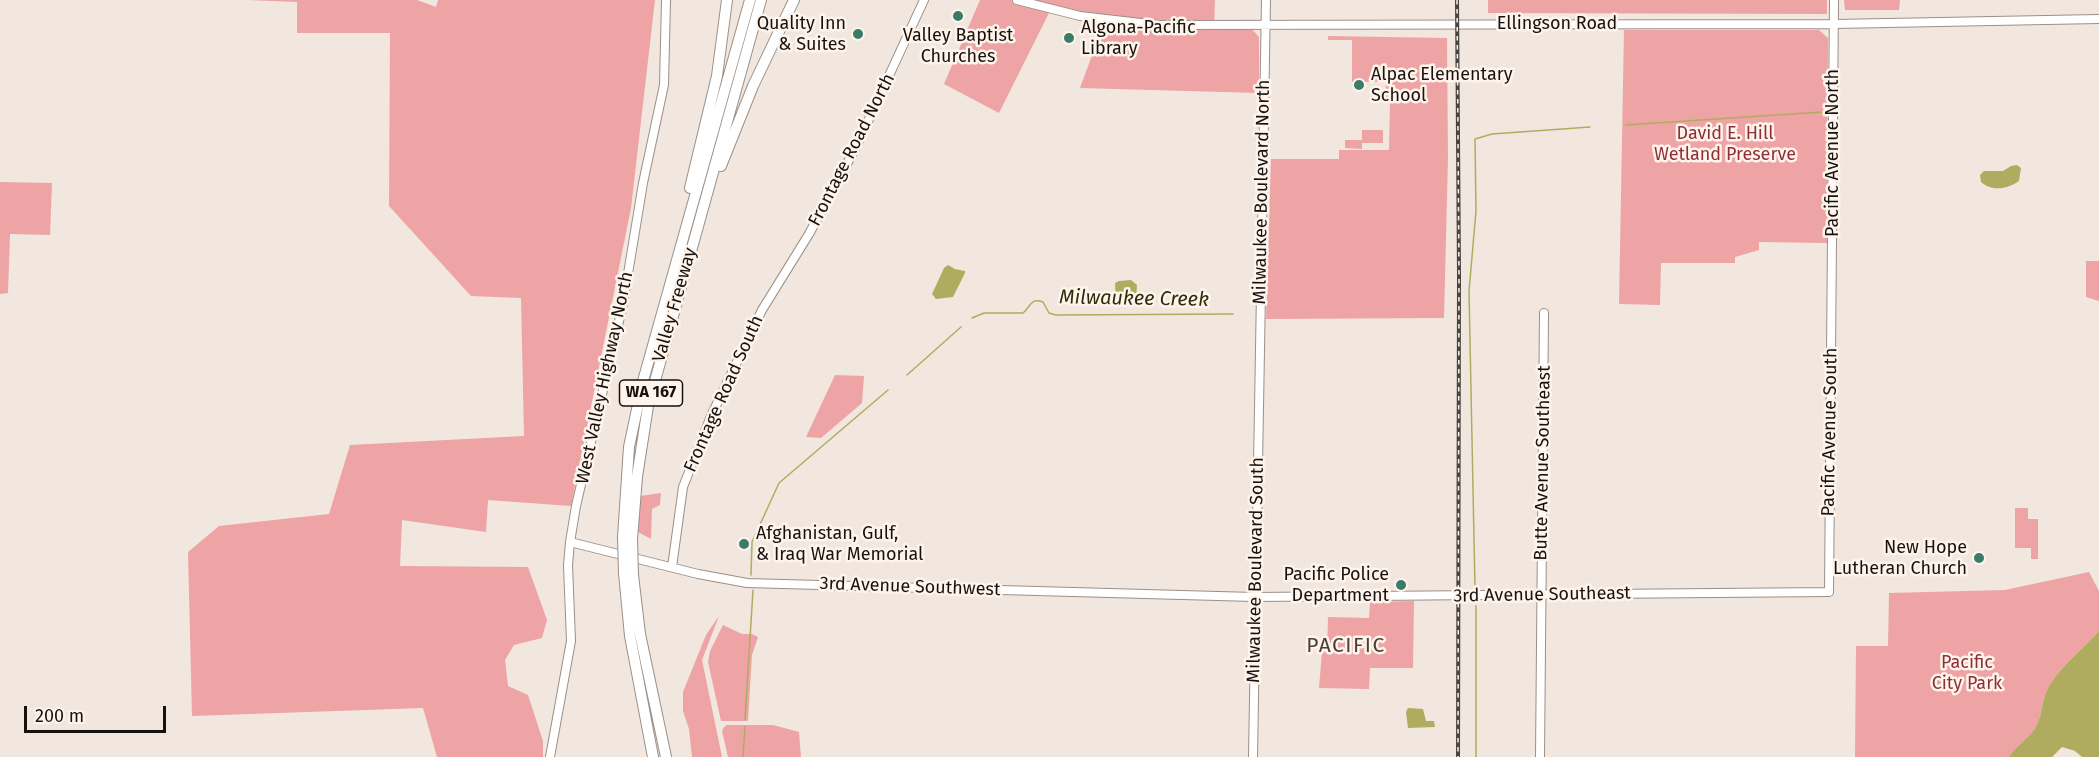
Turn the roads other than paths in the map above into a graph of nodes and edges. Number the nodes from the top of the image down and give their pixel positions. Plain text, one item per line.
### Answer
1 (666, 0) edge
2 (727, 0) edge
3 (750, 0) edge
4 (761, 0) edge
5 (794, 0) edge
6 (924, 0) edge
7 (1017, 0) edge
8 (1266, 0) edge
9 (1834, 0) edge
10 (2099, 19) edge
11 (1265, 24) junction
12 (1834, 24) junction
13 (809, 234) joint
14 (690, 251) junction
15 (1832, 307) joint
16 (1544, 313) dead end
17 (657, 326) junction
18 (1259, 384) joint
19 (628, 538) junction
20 (570, 542) junction
21 (672, 567) junction
22 (628, 574) junction
23 (1829, 592) joint
24 (1541, 595) junction
25 (1254, 597) junction
26 (550, 757) edge
27 (653, 757) edge
28 (666, 757) edge
29 (1253, 757) edge
30 (1540, 757) edge

1 - 20 street, West Valley Highway North
2 - 17 highway
3 - 17 highway, Valley Freeway / WA 167
4 - 14 highway, Valley Freeway / WA 167
5 - 14 highway
6 - 13 street, Frontage Road North
7 - 11 street, Ellingson Road
8 - 11 street, Milwaukee Boulevard North
9 - 12 street, Pacific Avenue North
10 - 12 street, Ellingson Road
11 - 12 street, Ellingson Road
11 - 18 street, Milwaukee Boulevard North
12 - 15 street, Pacific Avenue North
13 - 21 street, Frontage Road South
14 - 19 highway, Valley Freeway / WA 167
15 - 23 street, Pacific Avenue South
16 - 24 street, Butte Avenue Southeast
17 - 19 highway, Valley Freeway / WA 167
18 - 25 street, Milwaukee Boulevard South
19 - 22 highway, Valley Freeway / WA 167, bridge
20 - 21 street, 3rd Avenue Southwest
20 - 26 street, West Valley Highway North
21 - 25 street, 3rd Avenue Southwest
22 - 27 highway, Valley Freeway / WA 167
22 - 28 highway, Valley Freeway / WA 167
23 - 24 street, 3rd Avenue Southeast
24 - 25 street, 3rd Avenue Southeast
24 - 30 street, Butte Avenue Southeast
25 - 29 street, Milwaukee Boulevard South

